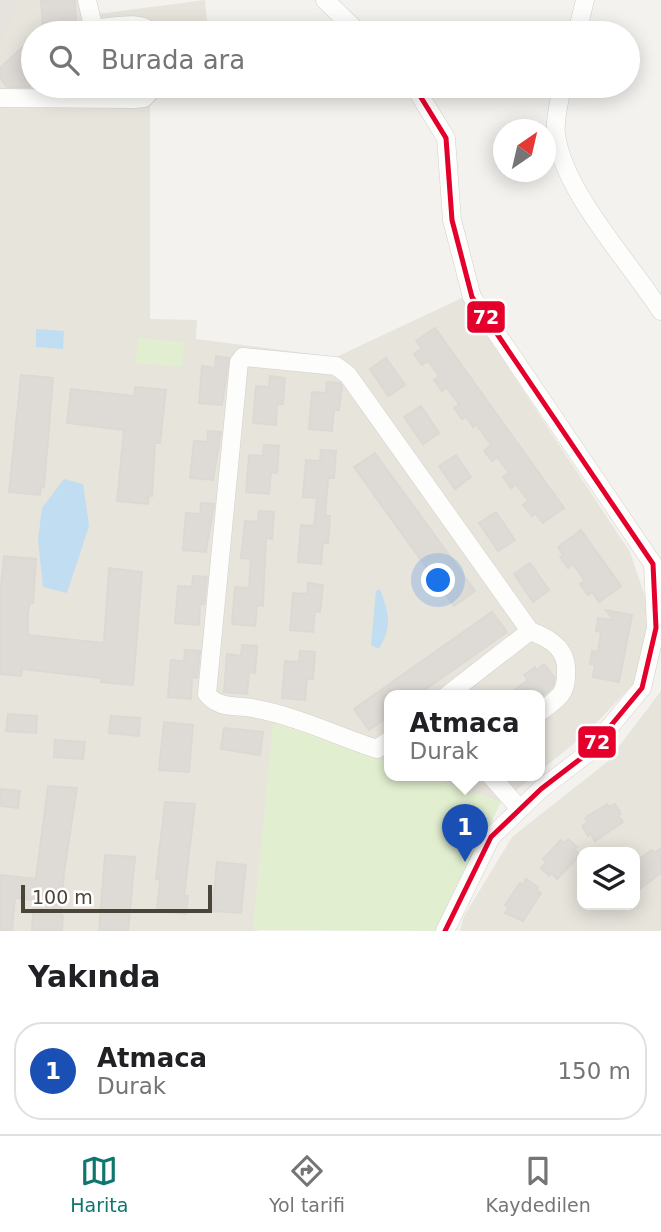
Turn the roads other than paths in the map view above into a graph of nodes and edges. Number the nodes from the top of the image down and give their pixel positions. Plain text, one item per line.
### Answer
1 (87, 0) edge
2 (325, 0) edge
3 (586, 0) edge
4 (92, 21) edge
5 (347, 21) edge
6 (580, 21) edge
7 (0, 98) edge
8 (144, 98) edge
9 (421, 98) edge
10 (560, 98) edge
11 (661, 311) edge
12 (530, 631) junction
13 (454, 690) edge
14 (545, 708) edge
15 (384, 744) edge
16 (495, 781) edge
17 (520, 809) junction
18 (445, 931) edge

1 - 4 street
2 - 5 street
3 - 6 street
7 - 8 street
9 - 17 street
10 - 11 street
12 - 13 street
12 - 14 street
12 - 15 street
16 - 17 street
17 - 18 street

